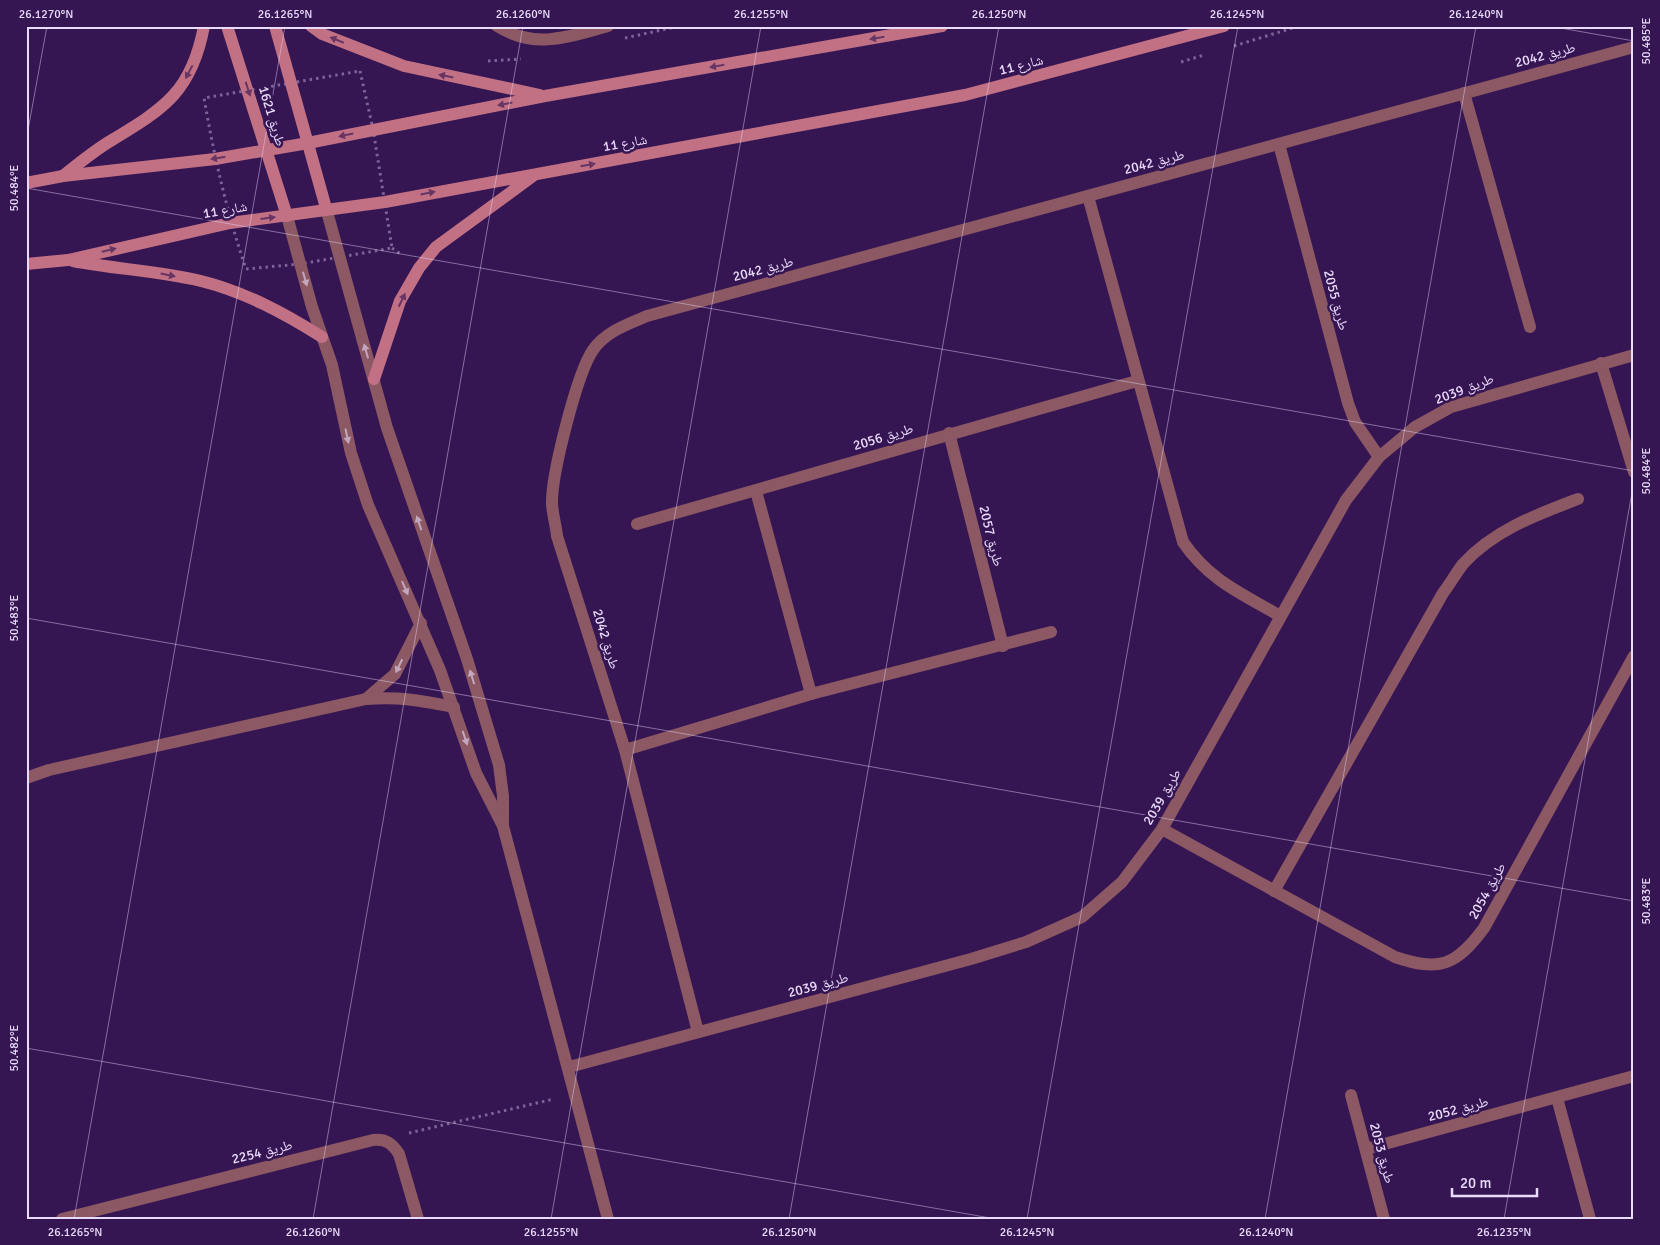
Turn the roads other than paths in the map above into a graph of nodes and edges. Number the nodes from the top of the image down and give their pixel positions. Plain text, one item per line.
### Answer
1 (204, 26) edge
2 (228, 26) edge
3 (275, 26) edge
4 (311, 26) edge
5 (497, 26) edge
6 (608, 26) edge
7 (942, 26) edge
8 (1224, 26) edge
9 (1634, 47) edge
10 (1464, 93) junction
11 (545, 96) junction
12 (308, 143) junction
13 (1279, 144) junction
14 (266, 149) junction
15 (536, 174) junction
16 (63, 176) junction
17 (26, 183) edge
18 (1088, 196) junction
19 (326, 208) junction
20 (287, 216) junction
21 (68, 260) junction
22 (26, 264) edge
23 (1530, 327) dead end
24 (322, 337) junction
25 (1634, 355) edge
26 (1601, 363) junction
27 (374, 379) junction
28 (1137, 380) junction
29 (949, 433) junction
30 (1379, 457) junction
31 (1634, 472) edge
32 (756, 491) junction
33 (1578, 499) dead end
34 (637, 524) dead end
35 (1280, 616) junction
36 (420, 623) junction
37 (1051, 632) dead end
38 (1003, 646) junction
39 (1634, 656) edge
40 (811, 694) junction
41 (366, 699) junction
42 (454, 708) junction
43 (625, 750) junction
44 (26, 778) edge
45 (503, 826) junction
46 (1162, 829) junction
47 (1274, 891) junction
48 (698, 1032) junction
49 (569, 1067) junction
50 (1634, 1076) edge
51 (1351, 1095) dead end
52 (1557, 1098) junction
53 (1366, 1149) junction
54 (62, 1219) edge
55 (418, 1219) edge
56 (608, 1219) edge
57 (1384, 1219) edge
58 (1590, 1219) edge

1 -> 16 street
2 -> 14 street, طريق 1621
3 - 12 street, طريق 1621
11 -> 4 street
5 - 6 street
7 -> 11 street
15 -> 8 street, شارع 11
9 - 10 street, طريق 2042
10 - 13 street, طريق 2042
10 - 23 street
11 -> 12 street
12 - 14 street
12 - 19 street, طريق 1621
13 - 18 street, طريق 2042
13 - 30 street, طريق 2055
14 -> 16 street
14 - 20 street, طريق 1621
19 -> 15 street, شارع 11
27 -> 15 street
16 - 17 street
18 - 28 street
18 - 43 street, طريق 2042
19 - 20 street, شارع 11
27 -> 19 street
21 -> 20 street, شارع 11
20 -> 24 street
21 - 22 street, شارع 11
21 -> 24 street
24 -> 36 street
25 - 26 street, طريق 2039
26 - 30 street, طريق 2039
26 - 31 street
45 -> 27 street
28 - 29 street, طريق 2056
28 - 35 street
29 - 32 street, طريق 2056
29 - 38 street, طريق 2057
30 - 35 street, طريق 2039
32 - 34 street, طريق 2056
32 - 40 street
33 - 47 street
35 - 46 street, طريق 2039
36 -> 41 street
36 - 42 street
37 - 38 street
38 - 40 street
39 - 47 street, طريق 2054
40 - 43 street
41 - 42 street
41 - 44 street
42 -> 45 street
43 - 48 street, طريق 2042
45 - 49 street
46 - 47 street, طريق 2054
46 - 48 street, طريق 2039
48 - 49 street, طريق 2039
49 - 56 street
50 - 52 street, طريق 2052
51 - 53 street, طريق 2053
52 - 53 street, طريق 2052
52 - 58 street
53 - 57 street, طريق 2053
54 - 55 street, طريق 2254

